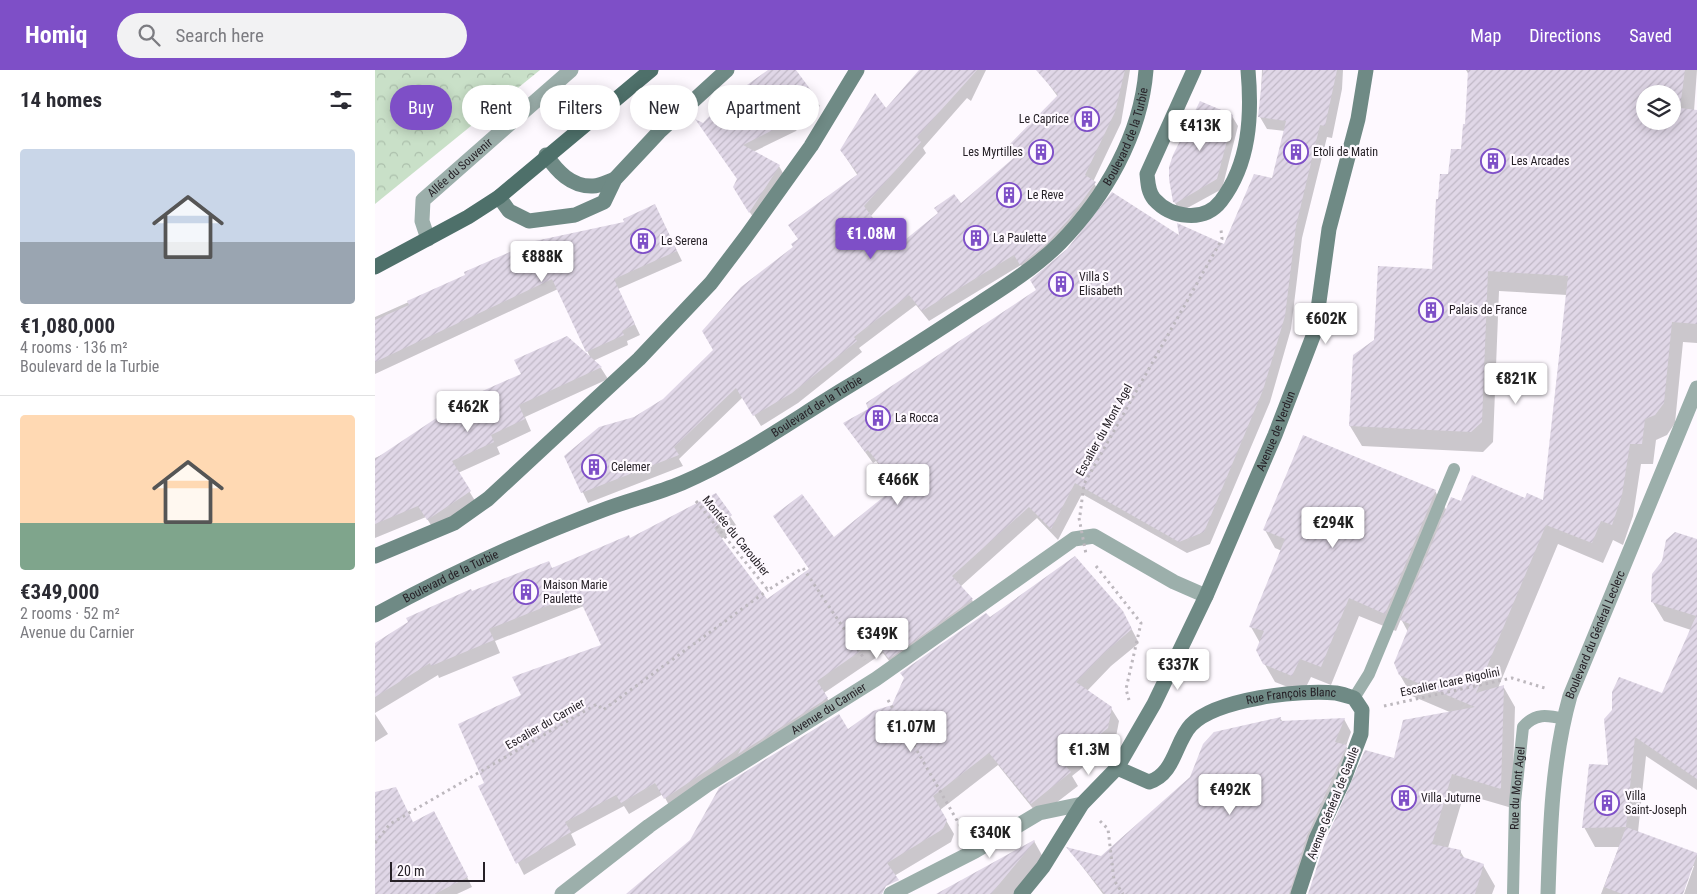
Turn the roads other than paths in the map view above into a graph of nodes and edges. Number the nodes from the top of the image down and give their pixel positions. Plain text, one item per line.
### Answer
1 (571, 70) edge
2 (651, 70) edge
3 (727, 70) edge
4 (857, 70) edge
5 (1146, 70) edge
6 (1194, 70) edge
7 (1248, 70) edge
8 (1366, 70) edge
9 (546, 155) junction
10 (615, 179) junction
11 (499, 197) junction
12 (428, 239) junction
13 (375, 267) edge
14 (1697, 388) edge
15 (1454, 469) dead end
16 (375, 556) edge
17 (1206, 596) junction
18 (375, 615) edge
19 (1358, 704) junction
20 (1564, 719) junction
21 (1117, 768) junction
22 (1082, 804) junction
23 (562, 894) edge
24 (891, 894) edge
25 (1021, 894) edge
26 (1298, 894) edge
27 (1513, 894) edge
28 (1548, 894) edge

1 - 12 street, Allée du Souvenir
2 - 9 main road
3 - 10 main road
4 - 16 main road
5 - 18 main road, Boulevard de la Turbie
6 - 7 main road
8 - 17 main road, Avenue de Verdun
9 - 10 main road
9 - 11 main road
10 - 11 main road
11 - 12 main road
12 - 13 main road
14 - 20 street, Boulevard du Général Leclerc
15 - 19 lane, Rue François Blanc
17 - 21 main road, Avenue de Verdun
17 - 23 street, Avenue du Carnier
19 - 21 main road, Rue François Blanc
19 - 26 main road, Avenue Général de Gaulle
20 - 27 lane, Rue du Mont Agel
20 - 28 street, Boulevard du Général Leclerc
21 - 22 main road, Avenue de Verdun
22 - 24 street
22 - 25 main road, Avenue de Verdun

